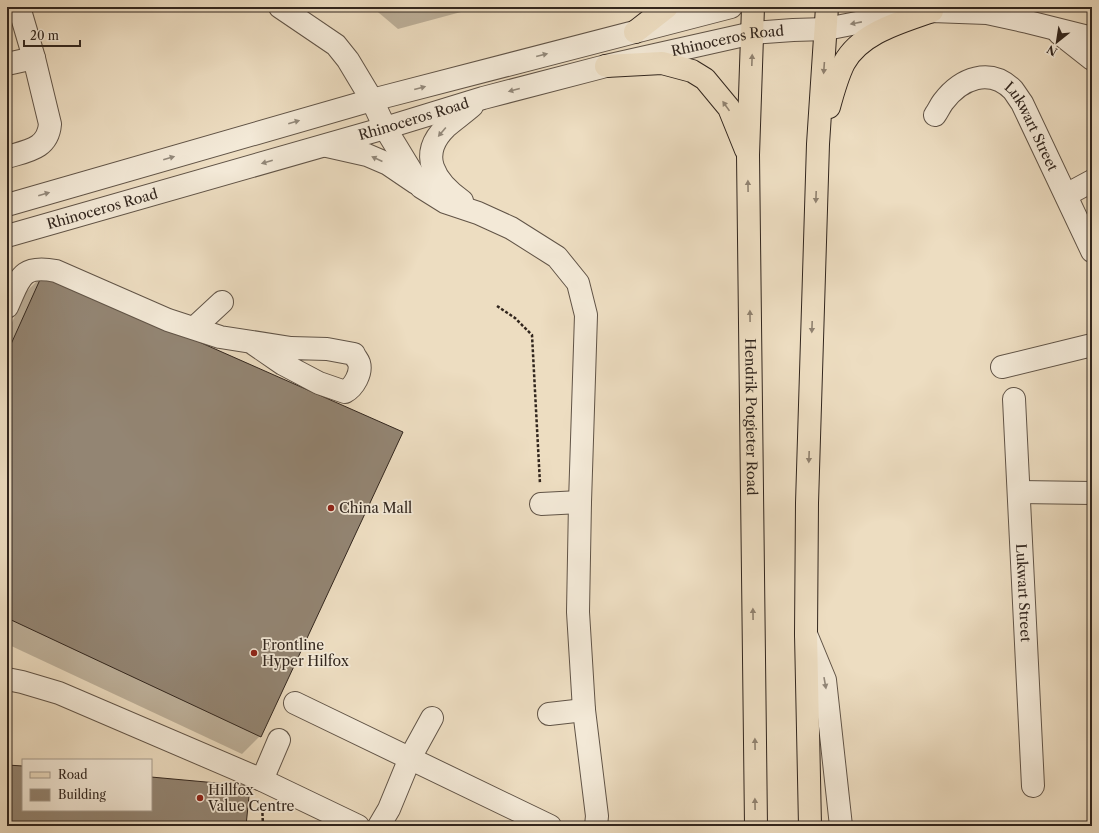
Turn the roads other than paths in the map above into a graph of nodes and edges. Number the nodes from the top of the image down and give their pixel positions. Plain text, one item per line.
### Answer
1 (19, 7) edge
2 (280, 7) edge
3 (667, 7) edge
4 (731, 7) edge
5 (753, 7) edge
6 (827, 7) edge
7 (886, 7) edge
8 (938, 10) edge
9 (908, 13) junction
10 (826, 29) junction
11 (1056, 29) junction
12 (634, 32) junction
13 (753, 33) junction
14 (1092, 38) edge
15 (34, 58) junction
16 (1092, 59) edge
17 (7, 64) edge
18 (606, 66) junction
19 (483, 98) junction
20 (372, 100) junction
21 (936, 116) dead end
22 (385, 128) junction
23 (818, 144) junction
24 (324, 145) junction
25 (748, 155) junction
26 (7, 156) edge
27 (1092, 182) edge
28 (422, 187) junction
29 (1066, 195) junction
30 (7, 205) edge
31 (478, 213) junction
32 (7, 236) edge
33 (1092, 251) edge
34 (7, 271) edge
35 (30, 271) junction
36 (222, 302) dead end
37 (7, 307) edge
38 (194, 328) junction
39 (251, 342) dead end
40 (1092, 345) edge
41 (1002, 367) dead end
42 (1014, 400) dead end
43 (1019, 492) junction
44 (1092, 493) edge
45 (580, 502) junction
46 (541, 504) road end
47 (806, 634) junction
48 (7, 679) edge
49 (295, 702) dead end
50 (584, 710) junction
51 (549, 714) dead end
52 (432, 718) dead end
53 (279, 740) dead end
54 (410, 758) junction
55 (262, 780) junction
56 (1033, 786) dead end
57 (358, 826) edge
58 (379, 826) edge
59 (550, 826) edge
60 (596, 826) edge
61 (756, 826) edge
62 (810, 826) edge
63 (841, 826) edge

1 - 15 street
2 - 20 street
3 - 12 main road
4 - 12 street, Rhinoceros Road
5 - 13 main road, Hendrik Potgieter Road
6 - 10 main road
7 - 9 street
8 - 9 street
8 - 11 street
8 - 23 main road
9 -> 10 street, Rhinoceros Road
10 - 13 street, Rhinoceros Road
10 -> 23 main road
11 - 14 street
11 - 16 street
20 -> 12 street, Rhinoceros Road
13 - 18 street, Rhinoceros Road
25 -> 13 main road, Hendrik Potgieter Road
15 - 17 street
15 - 26 street
18 -> 19 street, Rhinoceros Road
25 -> 18 main road
19 - 22 street, Rhinoceros Road
19 -> 31 street
20 - 22 street
30 -> 20 street, Rhinoceros Road
21 - 29 street, Lukwart Street
22 - 24 street, Rhinoceros Road
22 - 28 street
23 -> 47 main road
28 -> 24 street
24 -> 32 street, Rhinoceros Road
61 -> 25 main road, Hendrik Potgieter Road
27 - 29 street
28 - 31 street
29 - 33 street, Lukwart Street
31 - 45 street
34 - 35 street
35 - 37 street
35 - 38 street
36 - 38 street
38 - 39 street
40 - 41 street
42 - 43 street, Lukwart Street
43 - 44 street
43 - 56 street, Lukwart Street
45 - 46 street
45 - 50 street
47 - 62 main road
47 -> 63 street
48 - 55 street
49 - 54 street
50 - 51 street
50 - 60 street
52 - 54 street
53 - 55 street
54 - 58 street
54 - 59 street
55 - 57 street

